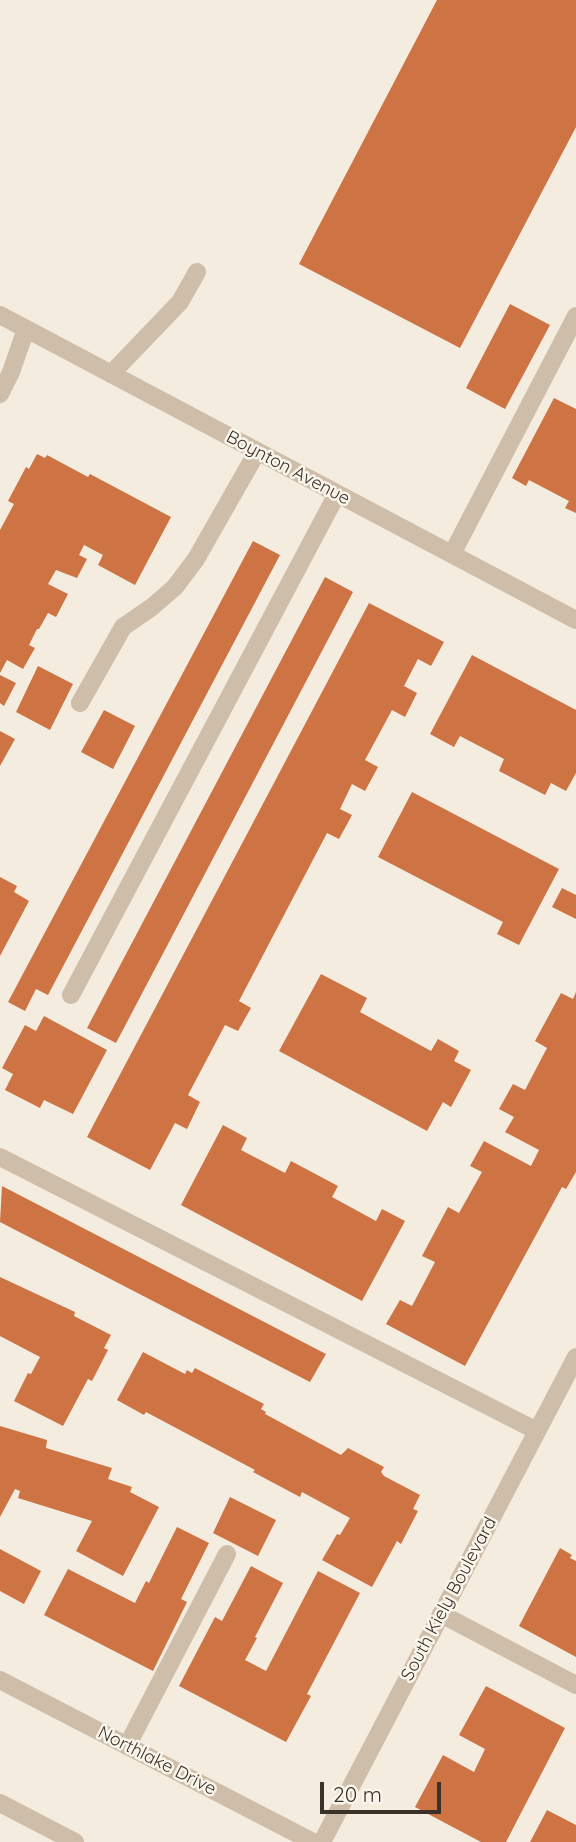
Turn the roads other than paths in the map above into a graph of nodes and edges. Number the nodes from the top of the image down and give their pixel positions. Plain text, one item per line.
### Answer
1 (197, 272) dead end
2 (0, 315) edge
3 (576, 316) edge
4 (26, 329) junction
5 (111, 374) junction
6 (0, 394) edge
7 (257, 452) junction
8 (337, 494) junction
9 (452, 554) junction
10 (576, 620) edge
11 (80, 703) dead end
12 (71, 995) dead end
13 (0, 1157) edge
14 (576, 1357) edge
15 (537, 1431) junction
16 (227, 1555) dead end
17 (441, 1614) junction
18 (0, 1680) edge
19 (576, 1685) edge
20 (127, 1746) junction
21 (0, 1802) edge
22 (75, 1842) edge
23 (313, 1842) edge
24 (322, 1842) edge

1 - 5 street
2 - 4 street, Boynton Avenue
3 - 9 street
4 - 5 street, Boynton Avenue
4 - 6 street
5 - 7 street, Boynton Avenue
7 - 8 street, Boynton Avenue
7 - 11 street
8 - 9 street, Boynton Avenue
8 - 12 street
9 - 10 street, Boynton Avenue
13 - 15 street
14 - 15 street, South Kiely Boulevard
15 - 17 street, South Kiely Boulevard
16 - 20 street
17 - 19 street
17 - 24 street, South Kiely Boulevard
18 - 20 street, Northlake Drive
20 - 23 street, Northlake Drive
21 - 22 street

